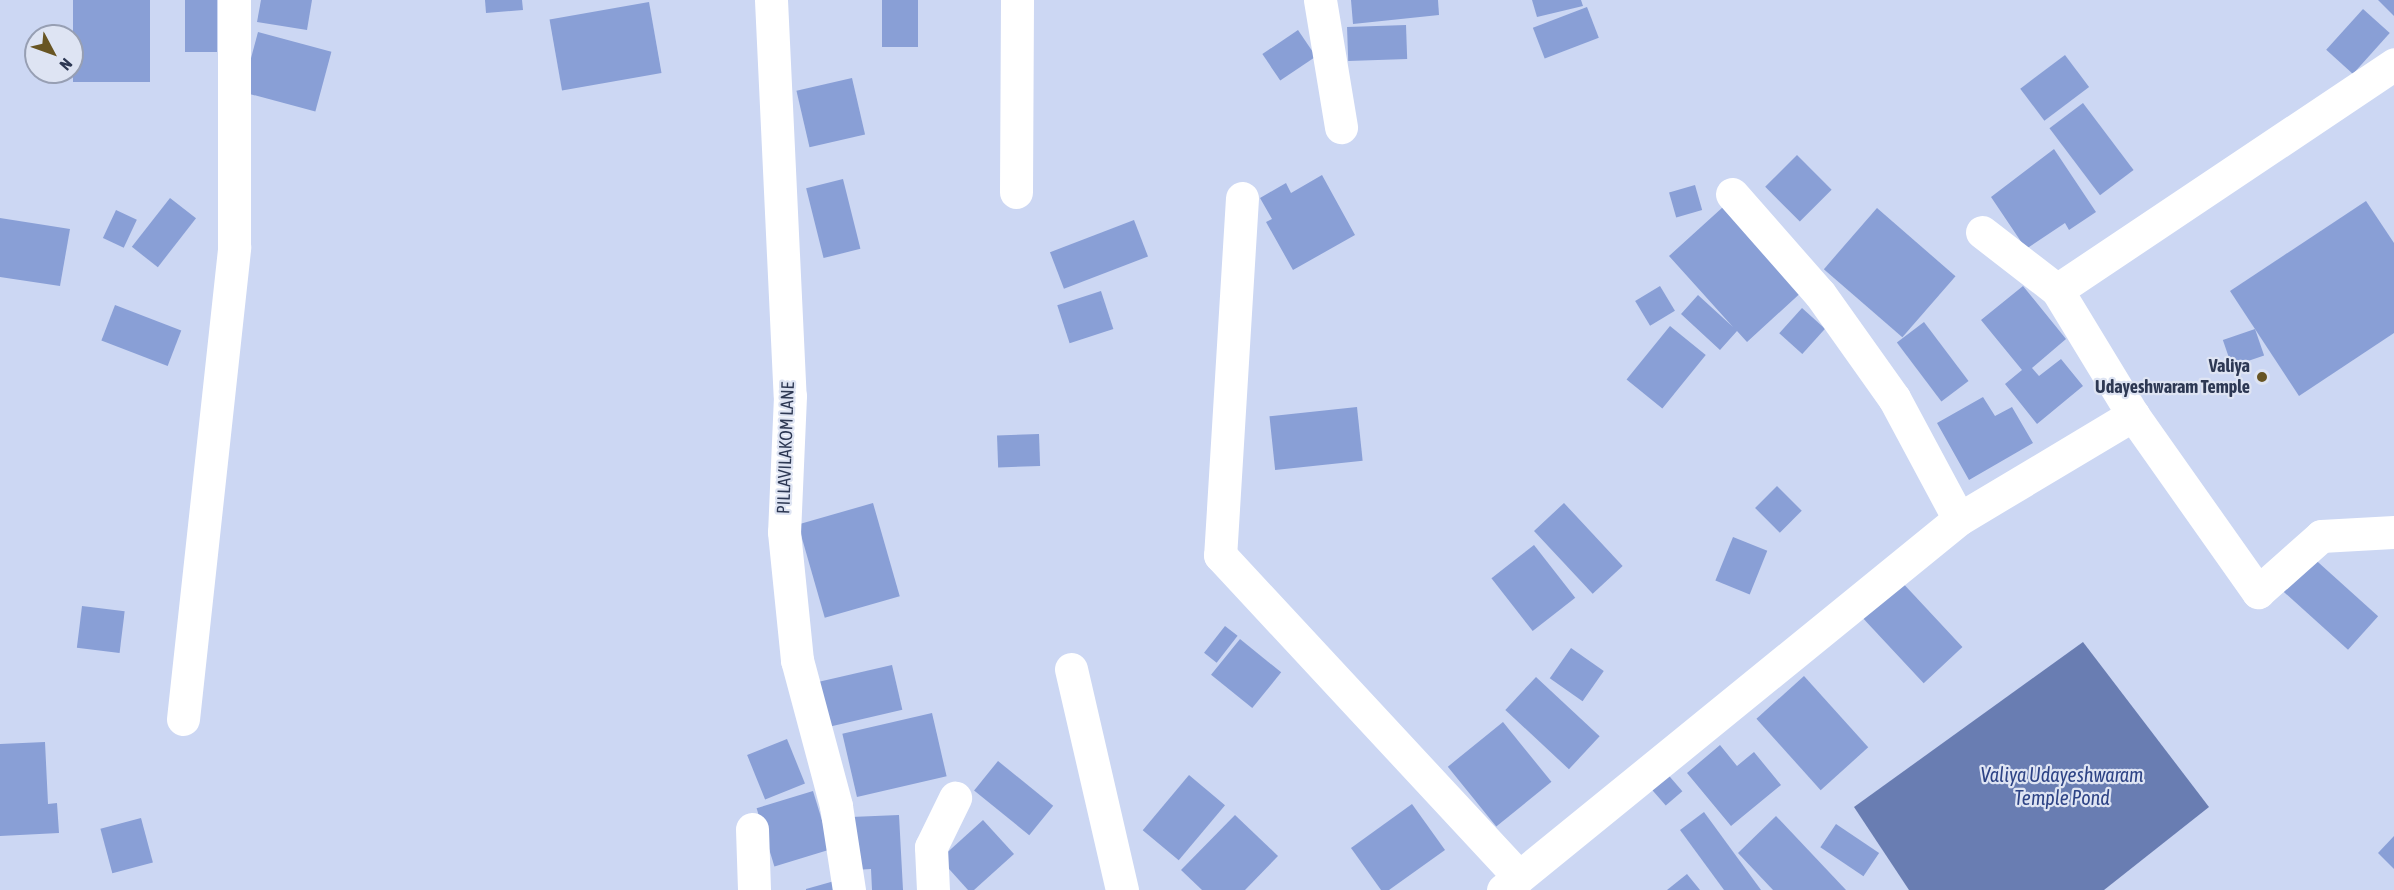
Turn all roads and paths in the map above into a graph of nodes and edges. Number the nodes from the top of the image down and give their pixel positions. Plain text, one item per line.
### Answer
1 (234, 0) edge
2 (771, 0) edge
3 (1017, 0) edge
4 (1320, 0) edge
5 (2394, 64) edge
6 (1341, 127) dead end
7 (1016, 192) dead end
8 (1732, 194) dead end
9 (1242, 198) dead end
10 (1982, 232) dead end
11 (2057, 290) junction
12 (2133, 415) junction
13 (1959, 519) junction
14 (2394, 532) edge
15 (1071, 669) dead end
16 (183, 719) dead end
17 (955, 798) dead end
18 (752, 829) dead end
19 (1511, 884) edge
20 (754, 890) edge
21 (849, 890) edge
22 (933, 890) edge
23 (1122, 890) edge

1 - 16 street
2 - 21 street, PILLAVILAKOM LANE
3 - 7 street
4 - 6 street
5 - 11 street
8 - 13 street
9 - 19 street
10 - 11 street
11 - 12 street
12 - 13 street
12 - 14 street
13 - 19 street
15 - 23 street
17 - 22 street
18 - 20 street

